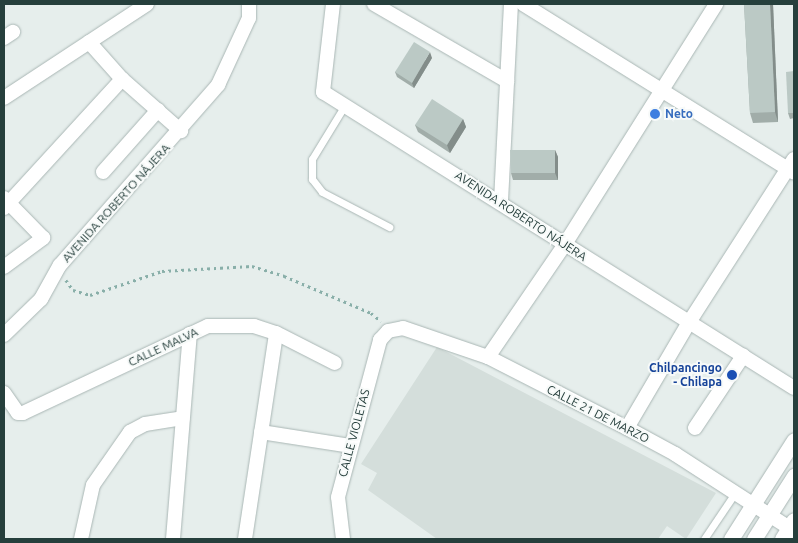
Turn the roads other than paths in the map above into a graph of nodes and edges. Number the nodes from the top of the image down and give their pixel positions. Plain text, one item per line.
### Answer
1 (147, 4) edge
2 (249, 4) edge
3 (333, 4) edge
4 (374, 4) edge
5 (511, 4) edge
6 (523, 4) edge
7 (716, 4) edge
8 (89, 42) junction
9 (122, 79) junction
10 (507, 81) junction
11 (661, 90) junction
12 (4, 98) edge
13 (345, 105) junction
14 (158, 110) junction
15 (181, 131) junction
16 (792, 167) edge
17 (104, 172) dead end
18 (501, 201) junction
19 (6, 203) edge
20 (389, 227) dead end
21 (565, 244) junction
22 (4, 267) edge
23 (688, 324) junction
24 (388, 331) joint
25 (276, 333) junction
26 (190, 334) junction
27 (4, 335) edge
28 (743, 356) junction
29 (488, 358) junction
30 (335, 363) dead end
31 (794, 388) edge
32 (4, 393) edge
33 (183, 418) junction
34 (627, 428) junction
35 (695, 428) dead end
36 (261, 432) junction
37 (794, 440) edge
38 (350, 446) junction
39 (794, 476) edge
40 (735, 493) junction
41 (753, 505) junction
42 (769, 515) junction
43 (790, 529) edge
44 (81, 539) edge
45 (173, 539) edge
46 (245, 539) edge
47 (343, 539) edge
48 (704, 539) edge
49 (731, 539) edge
50 (754, 539) edge

1 - 8 street
2 - 15 street, AVENIDA ROBERTO NÁJERA
3 - 13 street, AVENIDA ROBERTO NÁJERA
4 - 10 street
5 - 10 street
6 - 11 street
7 - 11 street
8 - 9 street
8 - 12 street
9 - 14 street
9 - 19 street
10 - 18 street
11 - 16 street
11 - 21 street
13 - 18 street, AVENIDA ROBERTO NÁJERA
13 - 20 lane
14 - 15 street
14 - 17 street
15 - 27 street, AVENIDA ROBERTO NÁJERA
16 - 23 street
18 - 21 street, AVENIDA ROBERTO NÁJERA
19 - 22 street
21 - 23 street, AVENIDA ROBERTO NÁJERA
21 - 29 street
23 - 28 street, AVENIDA ROBERTO NÁJERA
23 - 34 street
24 - 29 street, CALLE 21 DE MARZO
24 - 38 street, CALLE VIOLETAS
25 - 26 street, CALLE MALVA
25 - 30 street, CALLE MALVA
25 - 36 street
26 - 32 street, CALLE MALVA
26 - 33 street
28 - 31 street, AVENIDA ROBERTO NÁJERA
28 - 35 street
29 - 34 street, CALLE 21 DE MARZO
33 - 44 street
33 - 45 street
34 - 40 street, CALLE 21 DE MARZO
36 - 38 street
36 - 46 street
37 - 41 street
38 - 47 street, CALLE VIOLETAS
39 - 42 street
40 - 41 street, CALLE 21 DE MARZO
40 - 48 lane
41 - 42 street, CALLE 21 DE MARZO
41 - 49 street
42 - 43 street, CALLE 21 DE MARZO
42 - 50 street

